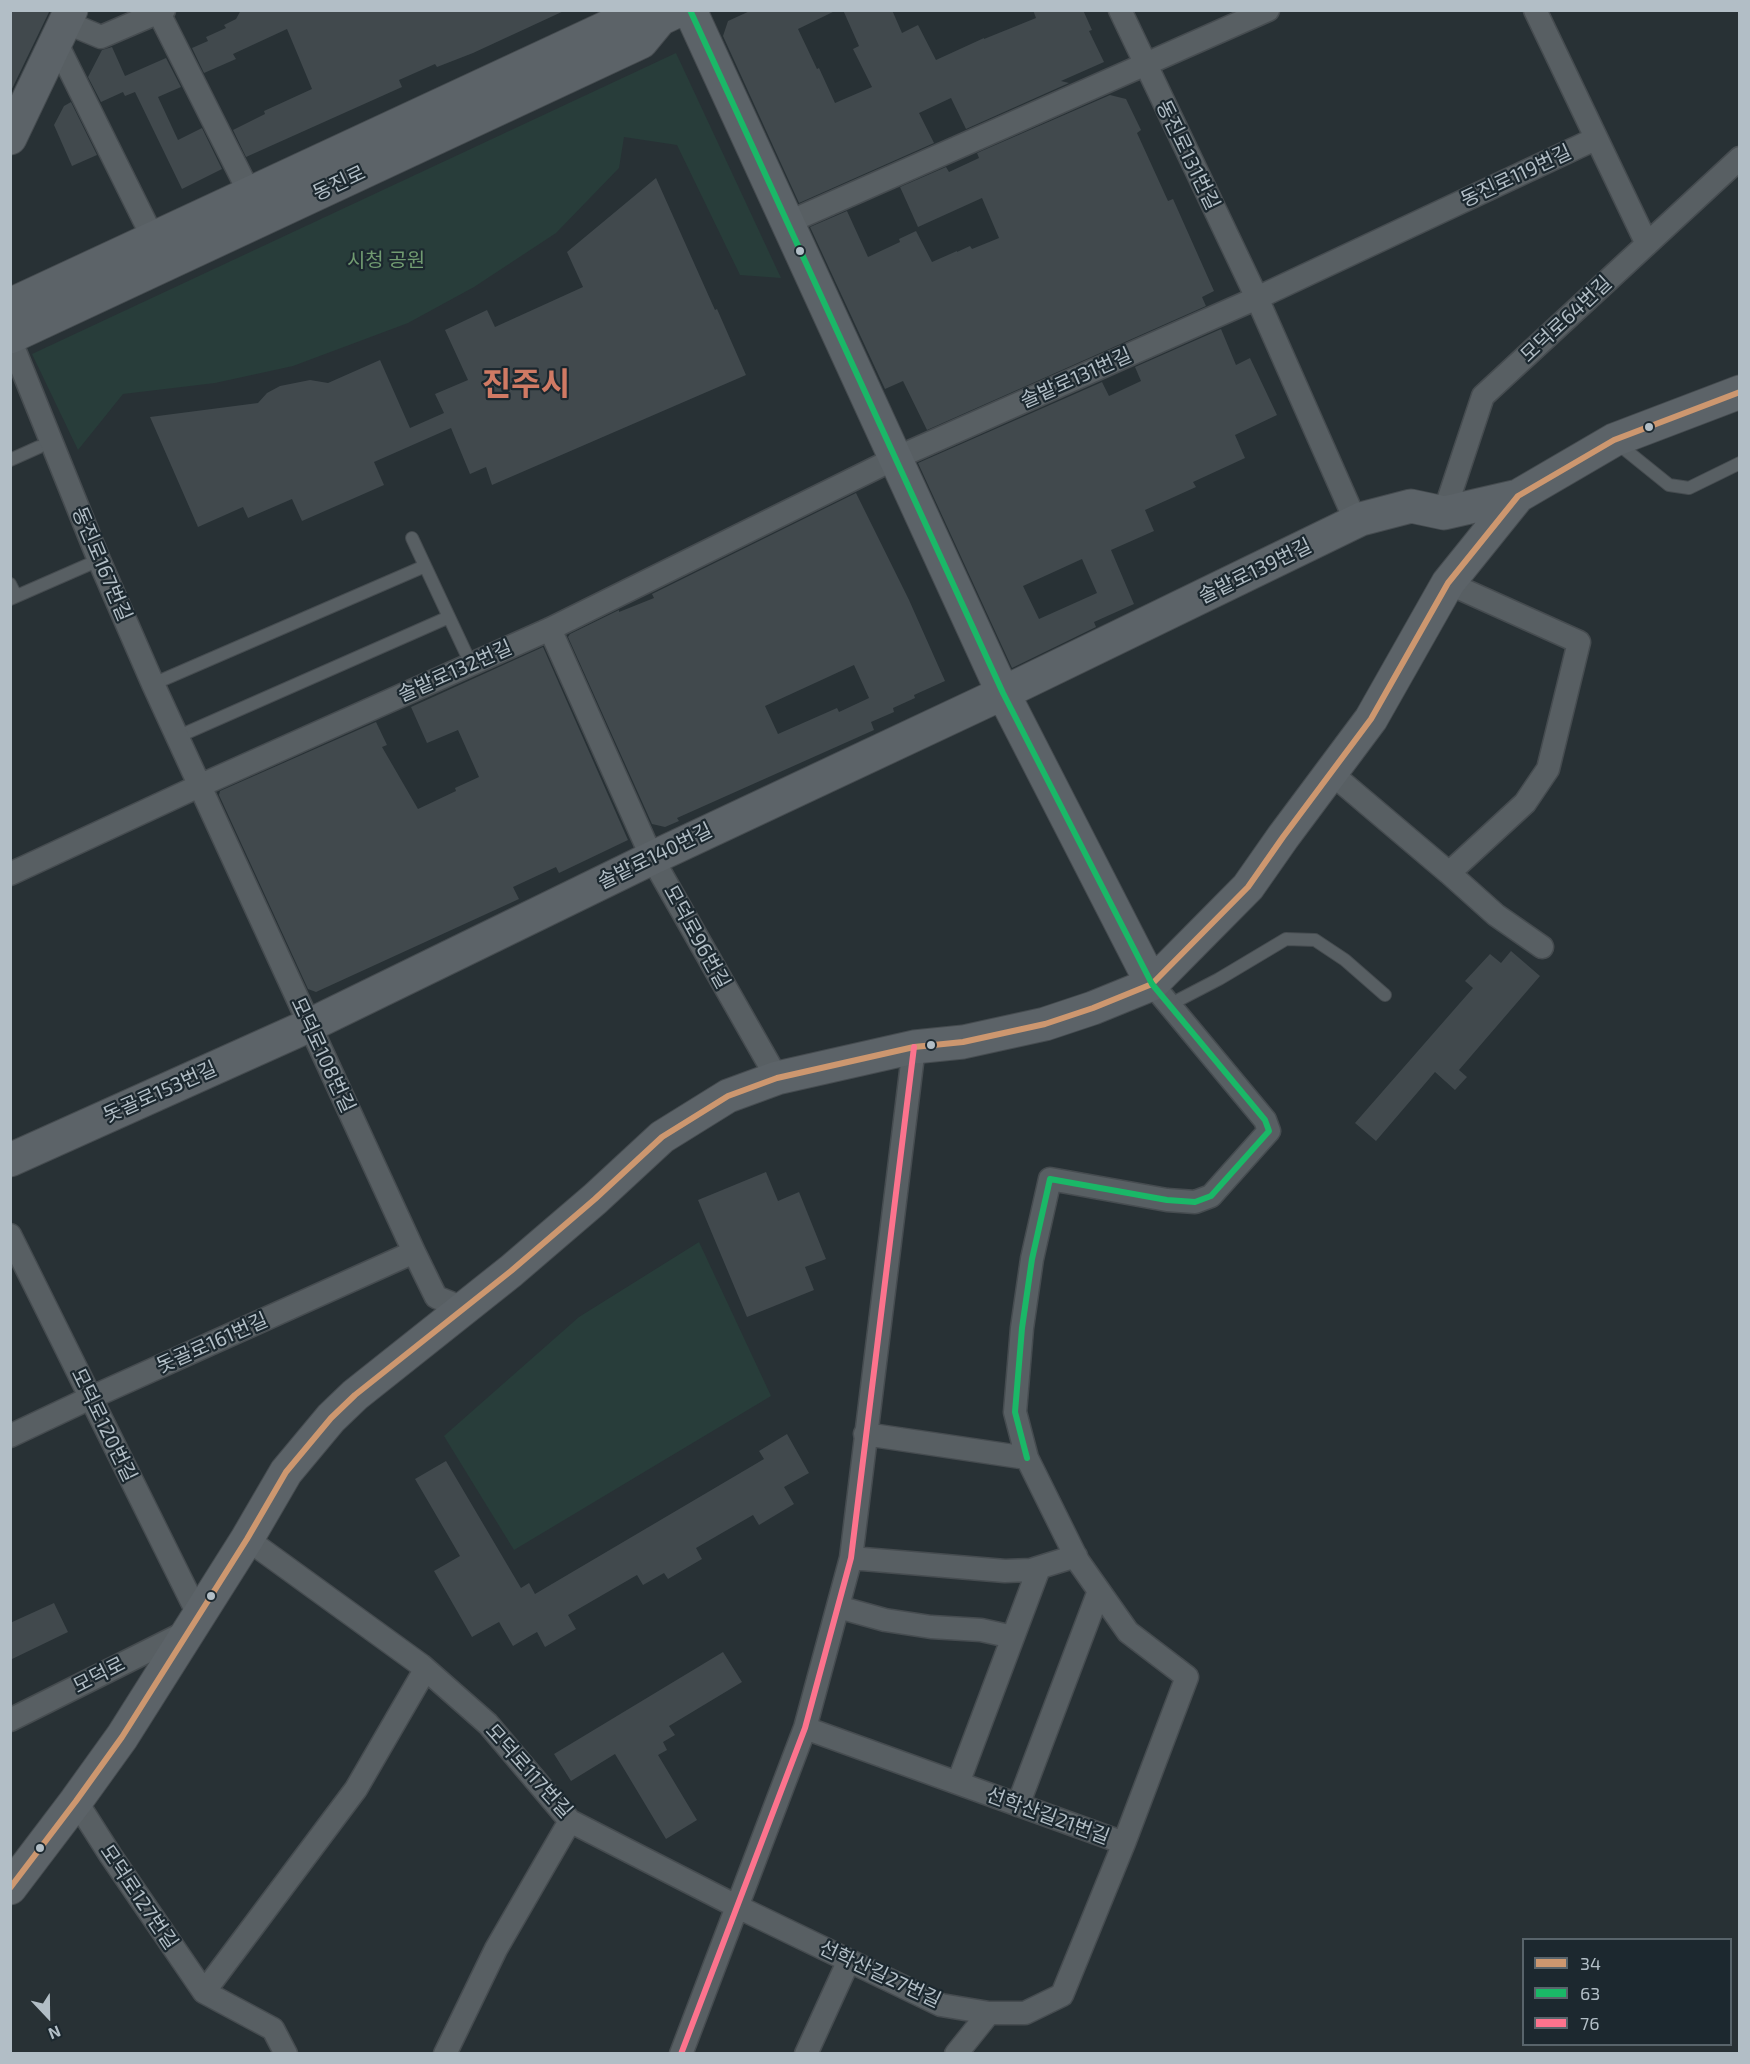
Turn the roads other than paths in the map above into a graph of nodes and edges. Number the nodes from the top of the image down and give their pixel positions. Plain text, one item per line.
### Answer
1 (1120, 10) edge
2 (1268, 10) edge
3 (1535, 10) edge
4 (161, 12) edge
5 (676, 13) edge
6 (64, 25) edge
7 (1145, 66) junction
8 (22, 94) edge
9 (10, 138) edge
10 (1595, 139) junction
11 (1740, 158) edge
12 (250, 194) junction
13 (789, 222) junction
14 (153, 238) junction
15 (1647, 244) junction
16 (1257, 298) junction
17 (10, 305) edge
18 (10, 338) edge
19 (1740, 392) edge
20 (1614, 440) junction
21 (39, 447) dead end
22 (896, 458) junction
23 (10, 460) edge
24 (1740, 463) edge
25 (1518, 496) junction
26 (1444, 513) junction
27 (1356, 522) junction
28 (412, 538) dead end
29 (99, 560) junction
30 (425, 566) junction
31 (1448, 583) junction
32 (10, 584) edge
33 (13, 598) edge
34 (449, 617) junction
35 (549, 628) junction
36 (471, 664) junction
37 (153, 684) junction
38 (1003, 693) junction
39 (177, 737) junction
40 (1331, 773) junction
41 (199, 786) junction
42 (652, 858) junction
43 (1449, 873) junction
44 (10, 874) edge
45 (1542, 947) dead end
46 (1160, 994) junction
47 (1385, 995) dead end
48 (310, 1025) junction
49 (914, 1047) junction
50 (777, 1078) junction
51 (10, 1160) edge
52 (10, 1235) edge
53 (414, 1252) junction
54 (463, 1308) junction
55 (90, 1398) junction
56 (865, 1434) junction
57 (10, 1436) edge
58 (1027, 1458) junction
59 (247, 1539) junction
60 (1076, 1556) junction
61 (851, 1558) junction
62 (1039, 1568) junction
63 (1099, 1591) junction
64 (838, 1607) junction
65 (193, 1622) junction
66 (1013, 1637) junction
67 (425, 1670) junction
68 (10, 1720) edge
69 (805, 1728) junction
70 (958, 1783) junction
71 (76, 1801) junction
72 (1018, 1805) junction
73 (570, 1821) junction
74 (1124, 1843) junction
75 (10, 1888) edge
76 (738, 1907) junction
77 (849, 1960) junction
78 (204, 1992) junction
79 (989, 2013) junction
80 (286, 2054) edge
81 (445, 2054) edge
82 (681, 2054) edge
83 (806, 2054) edge
84 (956, 2054) edge

1 - 7 street, 동진로131번길
2 - 7 street
3 - 10 street, 동진로119번길
4 - 6 street
4 - 12 street
5 - 12 street, 동진로
5 - 13 street
5 - 18 street, 동진로
6 - 8 street
6 - 14 street
7 - 13 street
7 - 16 street, 동진로131번길
8 - 9 street
10 - 15 street, 동진로119번길
10 - 16 street, 동진로119번길
11 - 15 street, 모덕로64번길
12 - 14 street, 동진로
13 - 22 street
14 - 17 street, 동진로
15 - 26 street, 모덕로64번길
16 - 22 street, 솔밭로131번길
16 - 27 street, 동진로131번길
18 - 29 street, 동진로167번길
19 - 20 street, 모덕로
20 - 24 lane
20 - 25 street, 모덕로
21 - 23 lane
22 - 35 street, 솔밭로132번길
22 - 38 street
25 - 26 street, 솔밭로139번길
25 - 31 street, 모덕로
26 - 27 street, 솔밭로139번길
27 - 38 street, 솔밭로139번길
28 - 30 lane
29 - 33 lane
29 - 37 street, 동진로167번길
30 - 34 lane
30 - 37 lane
31 - 40 street, 모덕로
31 - 43 street
32 - 33 lane
34 - 36 lane
34 - 39 lane
35 - 36 street, 솔밭로132번길
35 - 42 street, 모덕로96번길
36 - 41 street, 솔밭로132번길
37 - 39 street, 동진로167번길
38 - 42 street, 솔밭로140번길
38 - 46 street
39 - 41 street, 동진로167번길
40 - 43 street
40 - 46 street, 모덕로
41 - 44 street, 솔밭로132번길
41 - 48 street, 모덕로108번길
42 - 48 street, 솔밭로140번길
42 - 50 street, 모덕로96번길
43 - 45 street
46 - 47 lane
46 - 49 street, 모덕로
46 - 58 street
48 - 51 street, 돗골로153번길
48 - 53 street, 모덕로108번길
49 - 50 street, 모덕로
49 - 56 street
50 - 54 street, 모덕로
52 - 55 street, 모덕로120번길
53 - 54 street, 모덕로108번길
53 - 55 street, 돗골로161번길
54 - 59 street, 모덕로
55 - 57 street, 돗골로161번길
55 - 65 street, 모덕로120번길
56 - 58 street
56 - 61 street
58 - 60 street
59 - 65 street, 모덕로
59 - 67 street, 모덕로117번길
60 - 62 street
60 - 63 street
61 - 62 street
61 - 64 street
62 - 66 street
63 - 72 street
63 - 74 street, 선학산길21번길
64 - 66 street
64 - 69 street
65 - 68 street, 모덕로
65 - 71 street, 모덕로
66 - 70 street
67 - 73 street, 모덕로117번길
67 - 78 street
69 - 70 street, 선학산길21번길
69 - 76 street
70 - 72 street, 선학산길21번길
71 - 75 street, 모덕로
71 - 78 street, 모덕로127번길
72 - 74 street, 선학산길21번길
73 - 76 street, 모덕로117번길
73 - 81 street
74 - 79 street, 선학산길27번길
76 - 77 street, 선학산길27번길
76 - 82 street
77 - 79 street, 선학산길27번길
77 - 83 street
78 - 80 street, 모덕로127번길
79 - 84 street

